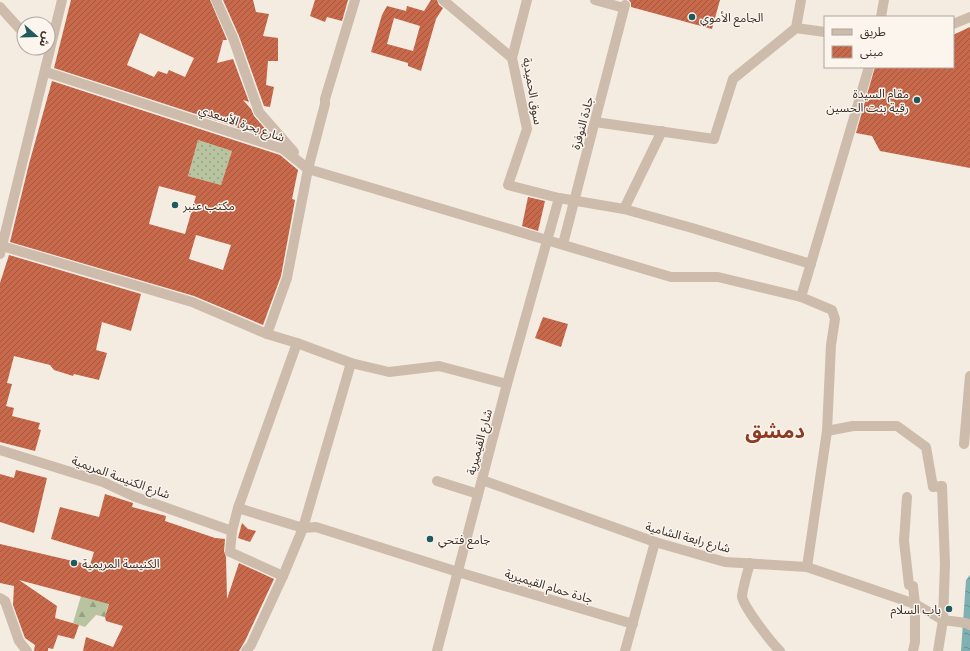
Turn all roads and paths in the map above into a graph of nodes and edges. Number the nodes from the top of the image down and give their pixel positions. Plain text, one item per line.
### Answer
1 (62, 0) edge
2 (216, 0) edge
3 (356, 0) edge
4 (443, 0) edge
5 (527, 0) edge
6 (595, 0) edge
7 (801, 0) edge
8 (884, 0) edge
9 (0, 8) edge
10 (881, 16) edge
11 (970, 17) edge
12 (56, 22) edge
13 (954, 24) edge
14 (16, 25) edge
15 (796, 28) junction
16 (824, 32) edge
17 (48, 56) edge
18 (512, 58) junction
19 (869, 68) edge
20 (46, 72) junction
21 (595, 122) junction
22 (662, 131) junction
23 (308, 169) junction
24 (559, 198) junction
25 (574, 201) junction
26 (624, 209) junction
27 (547, 239) junction
28 (563, 244) junction
29 (1, 248) edge
30 (811, 264) junction
31 (801, 297) junction
32 (267, 334) junction
33 (297, 343) junction
34 (351, 363) junction
35 (970, 376) edge
36 (507, 384) junction
37 (827, 431) junction
38 (964, 444) dead end
39 (0, 450) edge
40 (482, 480) junction
41 (437, 481) dead end
42 (478, 494) junction
43 (907, 497) dead end
44 (238, 508) junction
45 (303, 528) junction
46 (232, 531) junction
47 (655, 542) junction
48 (750, 563) junction
49 (807, 567) junction
50 (458, 572) junction
51 (283, 576) junction
52 (0, 598) edge
53 (915, 604) junction
54 (943, 620) junction
55 (633, 624) junction
56 (968, 624) edge
57 (27, 651) edge
58 (246, 651) edge
59 (436, 651) edge
60 (625, 651) edge
61 (780, 651) edge
62 (913, 651) edge
63 (938, 651) edge

1 - 12 street
2 - 23 street, شارع بحرة الأسعدي
3 - 23 street
4 - 18 street
5 - 18 street, سوق الحميدية
6 - 21 street, جادة النوفرة
7 - 15 street
8 - 10 street
9 - 14 street
11 - 13 street
15 - 16 street
15 - 22 street
17 - 20 street
18 - 24 street, سوق الحميدية
19 - 30 street
20 - 23 street, شارع بحرة الأسعدي
20 - 29 street
21 - 22 street
21 - 25 street, جادة النوفرة
22 - 26 street
23 - 27 street
23 - 32 street
24 - 25 street
24 - 27 street
25 - 26 street
25 - 28 street, جادة النوفرة
26 - 30 street
27 - 28 street
27 - 36 street, شارع القيميرية
28 - 31 street
29 - 32 street
30 - 31 street
31 - 37 street
32 - 33 street
33 - 34 street
33 - 44 street
34 - 36 street
34 - 45 street
35 - 38 street
36 - 40 street, شارع القيميرية
37 - 49 street
37 - 54 street
39 - 46 street, شارع الكنيسة المريمية
40 - 42 street, شارع القيميرية
40 - 47 street, شارع رابعة الشامية
41 - 42 street
42 - 50 street, شارع القيميرية
43 - 53 street
44 - 45 street, جادة حمام القيميرية
44 - 46 street
45 - 50 street, جادة حمام القيميرية
45 - 51 street
46 - 51 street
47 - 48 street, شارع رابعة الشامية
47 - 55 street
48 - 49 street, شارع رابعة الشامية
48 - 61 street
49 - 53 street, شارع رابعة الشامية
50 - 55 street, جادة حمام القيميرية
50 - 59 street, شارع القيميرية
51 - 58 street
52 - 57 street
53 - 54 street, شارع رابعة الشامية
53 - 62 street
54 - 56 street
54 - 63 street
55 - 60 street

